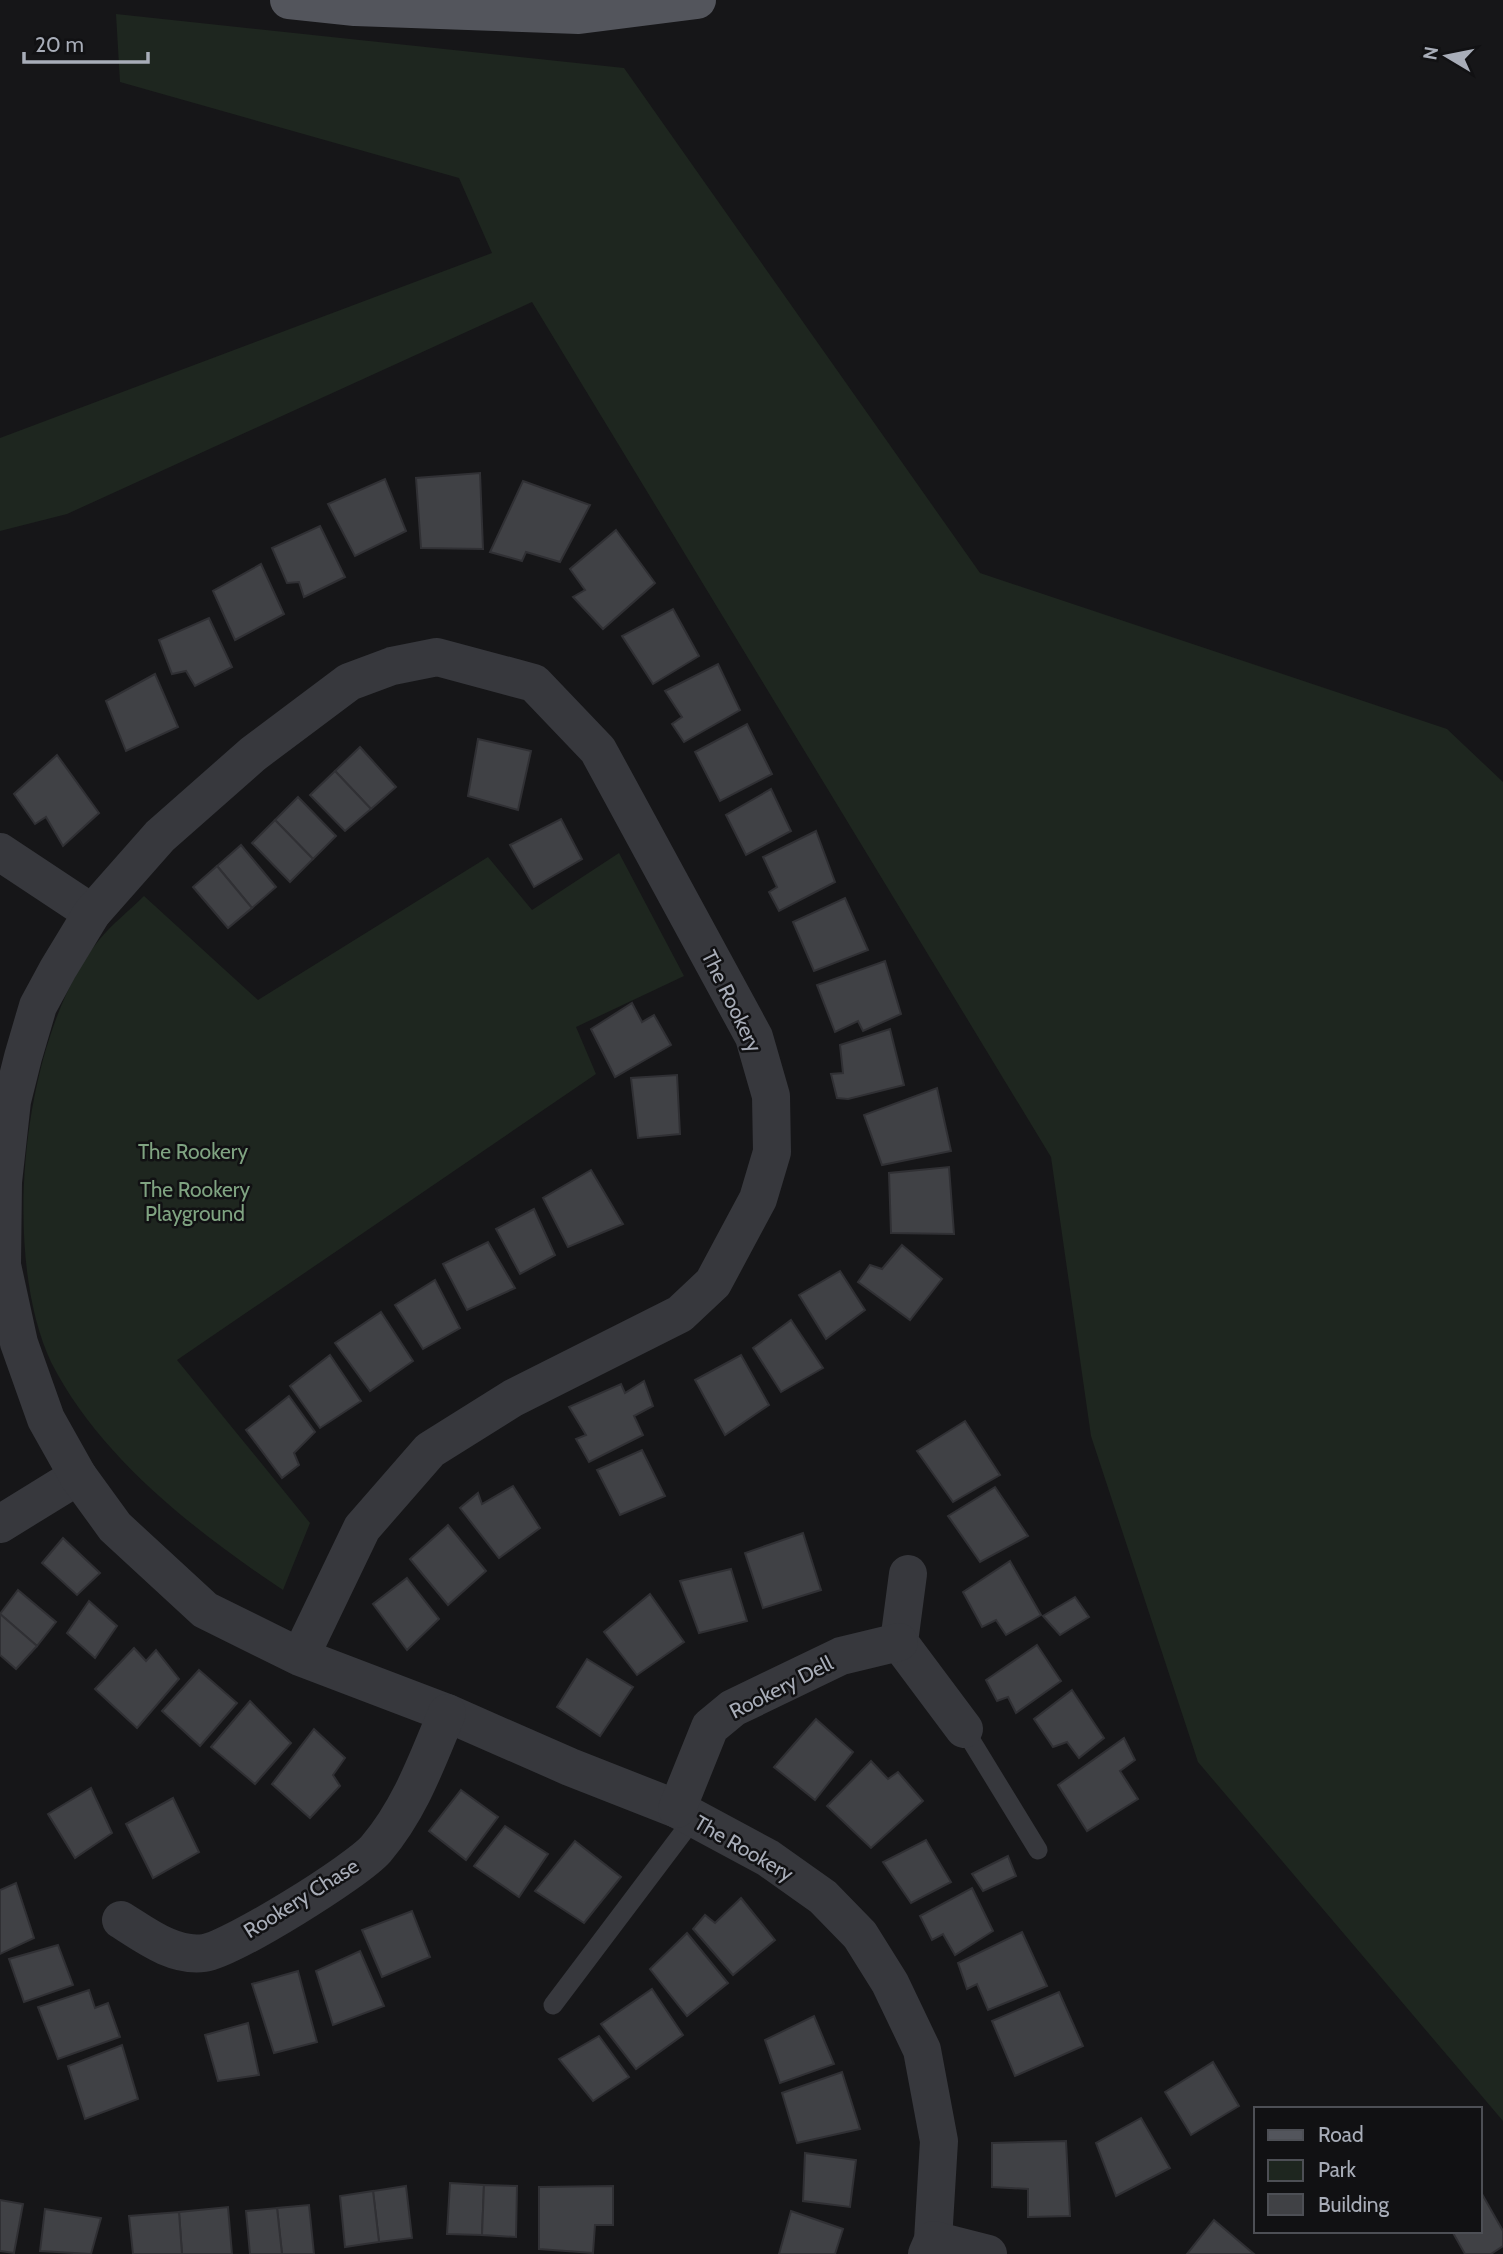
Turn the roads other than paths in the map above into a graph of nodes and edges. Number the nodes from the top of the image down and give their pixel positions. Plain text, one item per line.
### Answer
1 (289, 0) edge
2 (697, 0) edge
3 (0, 852) edge
4 (92, 913) junction
5 (1, 1182) edge
6 (78, 1476) junction
7 (0, 1524) edge
8 (908, 1574) dead end
9 (899, 1643) junction
10 (300, 1657) junction
11 (447, 1713) junction
12 (964, 1729) joint
13 (685, 1814) junction
14 (1038, 1850) dead end
15 (121, 1920) dead end
16 (553, 2005) dead end
17 (930, 2247) edge
18 (988, 2254) edge

1 - 2 main road
3 - 4 street
4 - 5 street, The Rookery
4 - 10 street, The Rookery
5 - 6 street, The Rookery
6 - 7 street
6 - 10 street, The Rookery
8 - 9 street
9 - 12 street
9 - 13 street, Rookery Dell
10 - 11 street, The Rookery
11 - 13 street, The Rookery
11 - 15 street, Rookery Chase
12 - 14 lane
13 - 16 lane
13 - 17 street, The Rookery
17 - 18 street

